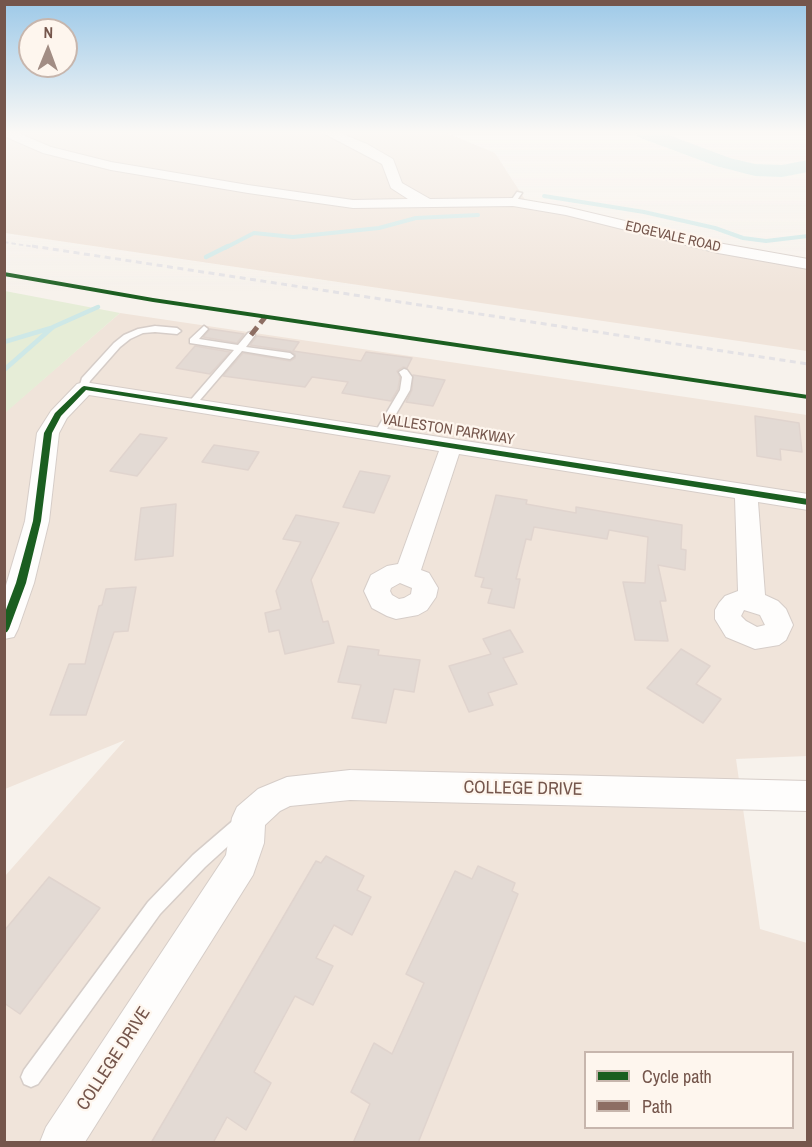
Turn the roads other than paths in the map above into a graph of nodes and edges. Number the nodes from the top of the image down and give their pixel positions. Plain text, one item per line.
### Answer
1 (233, 187) edge
2 (395, 187) edge
3 (398, 187) edge
4 (426, 202) junction
5 (373, 204) junction
6 (807, 264) edge
7 (204, 329) dead end
8 (177, 331) dead end
9 (251, 335) dead end
10 (240, 348) junction
11 (290, 356) dead end
12 (404, 372) dead end
13 (84, 388) junction
14 (191, 405) junction
15 (379, 434) junction
16 (452, 446) junction
17 (746, 493) junction
18 (807, 502) edge
19 (407, 574) dead end
20 (752, 600) dead end
21 (4, 629) edge
22 (807, 796) edge
23 (249, 818) junction
24 (31, 1077) dead end
25 (61, 1143) edge

1 - 5 street, EDGEVALE ROAD
2 - 5 street
3 - 4 street
4 - 5 street, EDGEVALE ROAD
4 - 6 street, EDGEVALE ROAD
7 - 10 lane
8 - 13 lane
9 - 10 lane
10 - 11 lane
10 - 14 lane
12 - 15 lane
13 - 14 street, VALLESTON PARKWAY
13 - 21 street
14 - 15 street, VALLESTON PARKWAY
15 - 16 street, VALLESTON PARKWAY
16 - 17 street, VALLESTON PARKWAY
16 - 19 street
17 - 18 street, VALLESTON PARKWAY
17 - 20 street
22 - 23 street, COLLEGE DRIVE
23 - 24 lane, COLLEGE DRIVE
23 - 25 street, COLLEGE DRIVE

